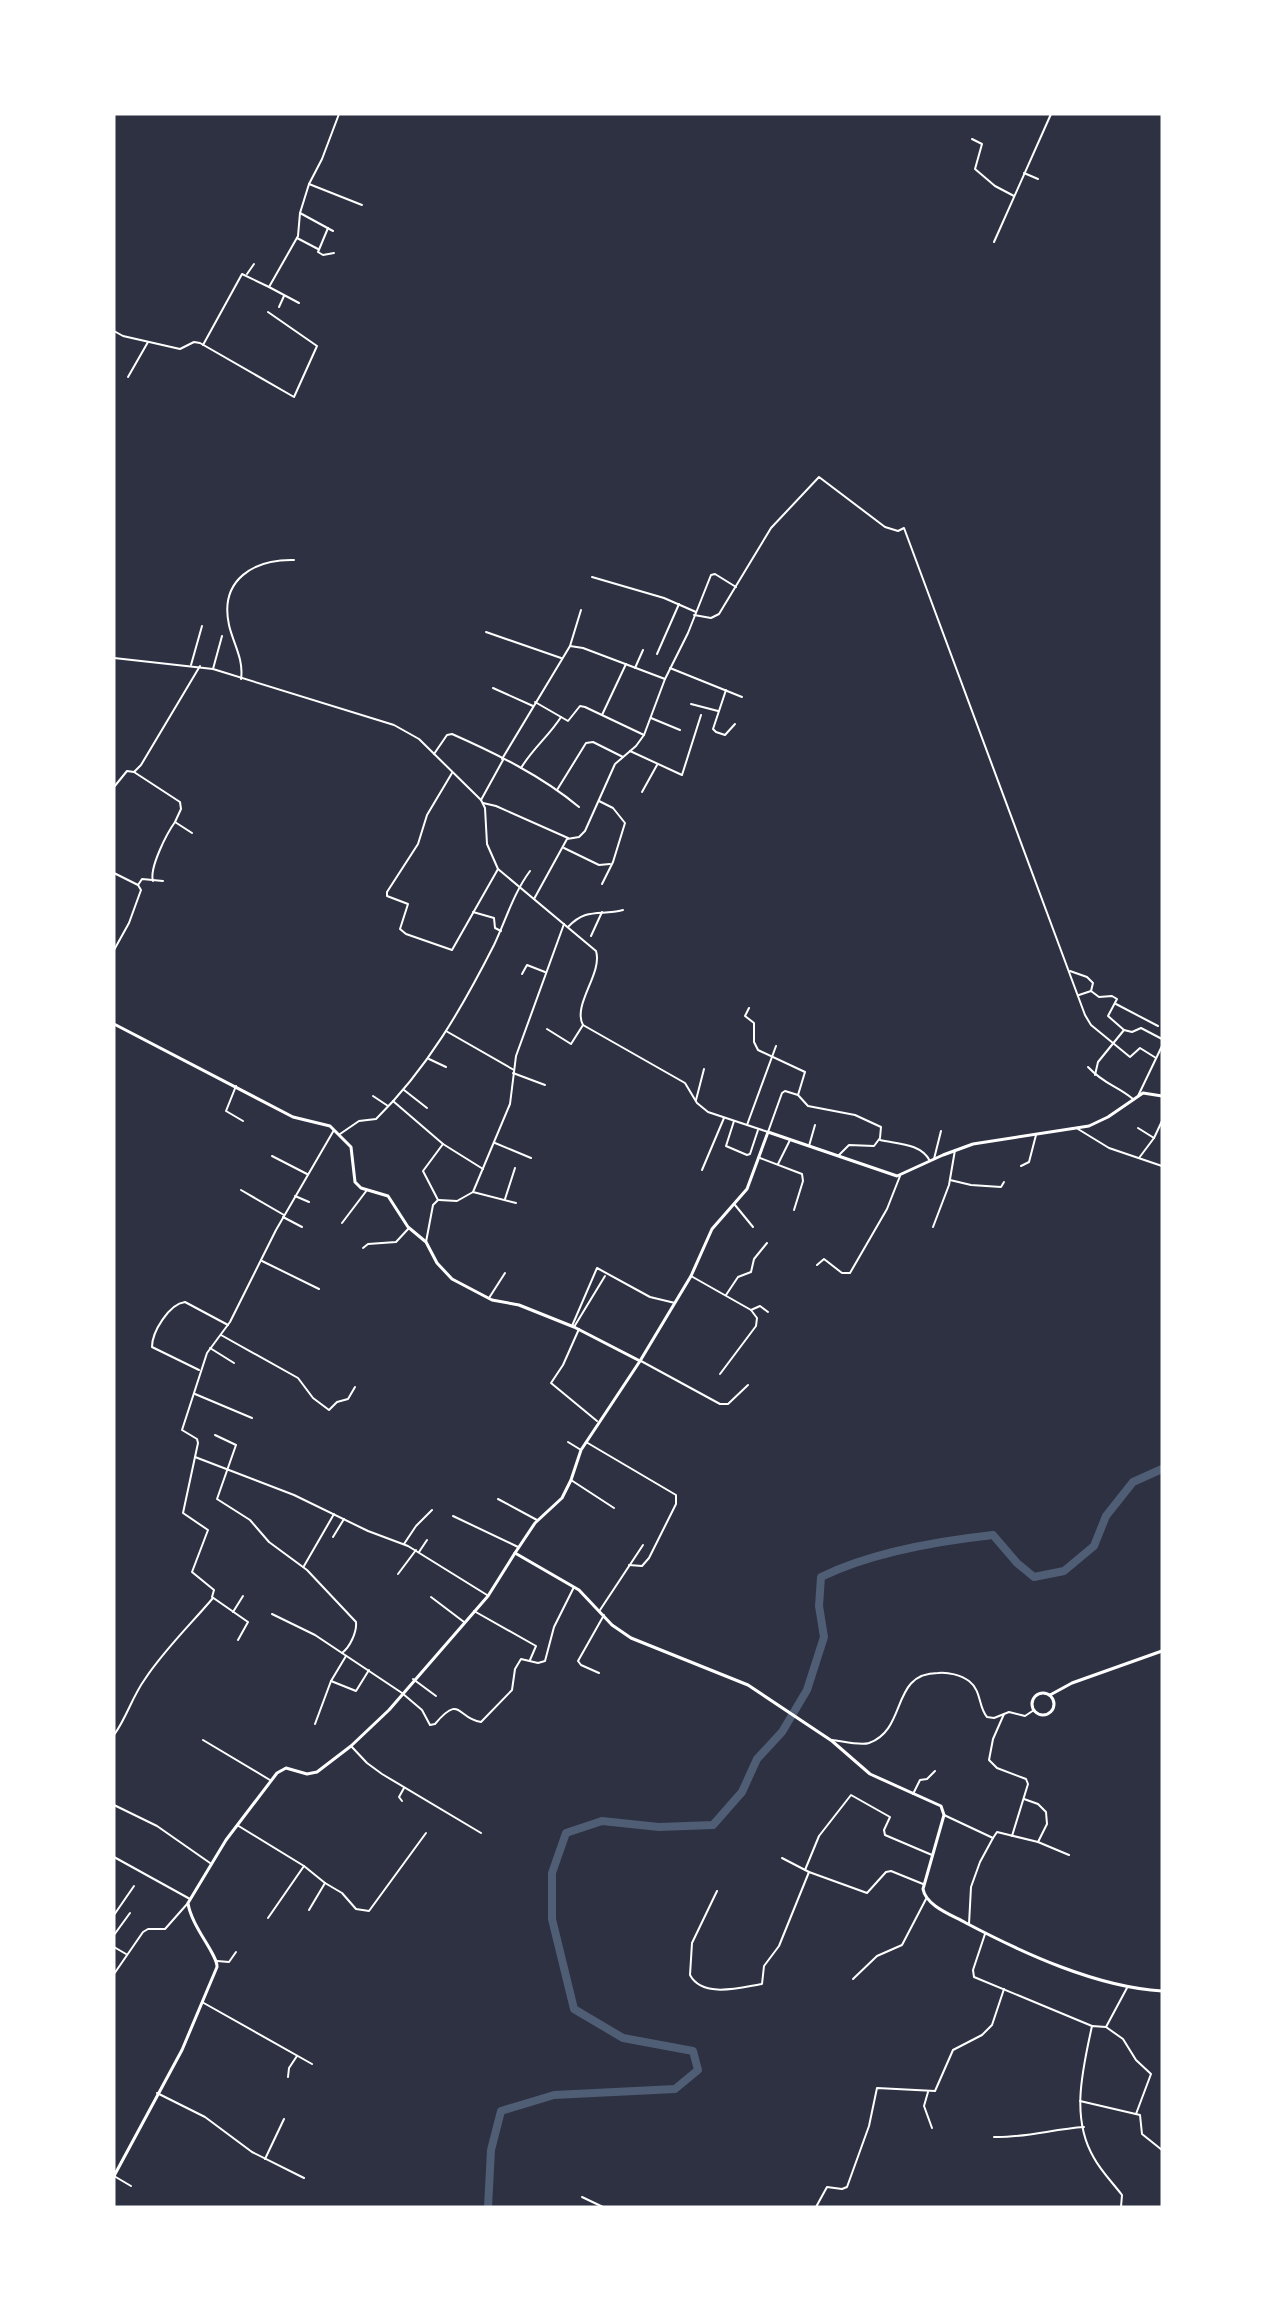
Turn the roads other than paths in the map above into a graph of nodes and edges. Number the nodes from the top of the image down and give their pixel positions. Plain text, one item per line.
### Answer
1 (339, 114) edge
2 (1051, 114) edge
3 (972, 139) dead end
4 (1024, 173) junction
5 (1038, 179) dead end
6 (309, 184) junction
7 (1014, 196) junction
8 (362, 205) dead end
9 (300, 213) junction
10 (328, 228) junction
11 (333, 231) dead end
12 (297, 238) junction
13 (994, 242) dead end
14 (318, 249) junction
15 (334, 253) dead end
16 (254, 264) dead end
17 (248, 274) junction
18 (269, 286) junction
19 (285, 295) junction
20 (299, 303) dead end
21 (279, 307) dead end
22 (268, 312) dead end
23 (114, 331) edge
24 (148, 342) junction
25 (203, 345) junction
26 (128, 377) dead end
27 (294, 560) dead end
28 (592, 577) dead end
29 (736, 587) junction
30 (679, 604) junction
31 (581, 610) dead end
32 (695, 614) junction
33 (202, 626) dead end
34 (486, 632) dead end
35 (222, 636) dead end
36 (570, 646) junction
37 (644, 650) dead end
38 (657, 654) dead end
39 (114, 658) edge
40 (561, 658) junction
41 (626, 664) junction
42 (191, 665) junction
43 (200, 666) junction
44 (635, 668) junction
45 (670, 668) junction
46 (213, 669) junction
47 (241, 679) junction
48 (665, 679) junction
49 (493, 688) dead end
50 (726, 690) junction
51 (742, 697) dead end
52 (535, 702) junction
53 (692, 704) dead end
54 (532, 706) junction
55 (718, 711) junction
56 (602, 715) junction
57 (700, 715) dead end
58 (561, 717) junction
59 (651, 718) junction
60 (735, 724) dead end
61 (680, 730) dead end
62 (644, 735) junction
63 (630, 751) junction
64 (435, 754) junction
65 (623, 757) junction
66 (503, 760) junction
67 (657, 765) junction
68 (521, 769) junction
69 (134, 772) junction
70 (452, 773) junction
71 (114, 787) edge
72 (557, 790) junction
73 (642, 792) dead end
74 (482, 801) junction
75 (599, 801) junction
76 (579, 807) dead end
77 (176, 822) junction
78 (192, 833) dead end
79 (568, 838) junction
80 (564, 848) junction
81 (611, 865) junction
82 (498, 869) junction
83 (530, 871) dead end
84 (114, 873) edge
85 (153, 881) junction
86 (163, 881) dead end
87 (602, 884) dead end
88 (138, 885) junction
89 (519, 886) junction
90 (534, 899) junction
91 (623, 910) dead end
92 (472, 912) junction
93 (602, 912) junction
94 (564, 924) junction
95 (568, 927) junction
96 (501, 931) junction
97 (591, 936) dead end
98 (114, 950) edge
99 (1070, 971) junction
100 (545, 972) junction
101 (522, 974) dead end
102 (1091, 991) junction
103 (1080, 995) junction
104 (1116, 1004) junction
105 (749, 1008) dead end
106 (114, 1024) edge
107 (584, 1025) junction
108 (1158, 1026) dead end
109 (547, 1029) dead end
110 (1124, 1030) junction
111 (446, 1031) junction
112 (1162, 1039) edge
113 (1112, 1043) junction
114 (776, 1046) dead end
115 (1162, 1046) edge
116 (772, 1058) junction
117 (1156, 1058) junction
118 (429, 1059) junction
119 (446, 1066) dead end
120 (1088, 1067) dead end
121 (704, 1069) dead end
122 (513, 1072) junction
123 (1095, 1075) junction
124 (545, 1085) dead end
125 (236, 1086) junction
126 (404, 1090) junction
127 (798, 1095) junction
128 (373, 1096) dead end
129 (1138, 1096) junction
130 (1162, 1096) edge
131 (1133, 1099) junction
132 (696, 1100) junction
133 (393, 1101) junction
134 (388, 1106) junction
135 (427, 1108) dead end
136 (724, 1118) junction
137 (243, 1121) dead end
138 (734, 1121) junction
139 (1162, 1121) edge
140 (747, 1125) junction
141 (815, 1125) dead end
142 (1138, 1128) dead end
143 (758, 1129) junction
144 (334, 1130) junction
145 (1078, 1130) junction
146 (941, 1131) dead end
147 (768, 1132) junction
148 (340, 1134) junction
149 (1036, 1135) junction
150 (1154, 1138) junction
151 (790, 1140) junction
152 (878, 1140) junction
153 (495, 1143) junction
154 (443, 1144) junction
155 (809, 1146) junction
156 (955, 1150) junction
157 (272, 1156) dead end
158 (838, 1156) junction
159 (531, 1158) dead end
160 (760, 1158) junction
161 (1139, 1158) junction
162 (932, 1160) junction
163 (778, 1165) junction
164 (1021, 1166) dead end
165 (1162, 1166) edge
166 (515, 1168) dead end
167 (483, 1169) junction
168 (702, 1170) dead end
169 (307, 1174) junction
170 (900, 1176) junction
171 (950, 1180) junction
172 (1004, 1182) dead end
173 (241, 1190) dead end
174 (367, 1190) junction
175 (473, 1191) junction
176 (295, 1196) junction
177 (505, 1199) junction
178 (438, 1200) junction
179 (309, 1202) dead end
180 (516, 1203) dead end
181 (735, 1205) junction
182 (794, 1210) dead end
183 (284, 1216) junction
184 (342, 1223) dead end
185 (302, 1227) dead end
186 (753, 1227) dead end
187 (933, 1227) dead end
188 (409, 1228) junction
189 (426, 1242) junction
190 (767, 1243) dead end
191 (363, 1248) dead end
192 (262, 1261) junction
193 (817, 1265) dead end
194 (505, 1273) dead end
195 (604, 1276) dead end
196 (691, 1276) junction
197 (319, 1289) dead end
198 (726, 1295) junction
199 (489, 1298) junction
200 (675, 1303) junction
201 (751, 1310) junction
202 (768, 1312) dead end
203 (228, 1325) junction
204 (575, 1327) junction
205 (221, 1335) junction
206 (210, 1348) junction
207 (640, 1361) junction
208 (234, 1363) dead end
209 (199, 1370) junction
210 (720, 1374) dead end
211 (748, 1385) dead end
212 (355, 1387) dead end
213 (195, 1394) junction
214 (252, 1418) dead end
215 (597, 1421) junction
216 (215, 1435) dead end
217 (567, 1442) dead end
218 (586, 1442) junction
219 (581, 1450) junction
220 (195, 1457) junction
221 (229, 1470) junction
222 (571, 1480) junction
223 (498, 1499) dead end
224 (614, 1508) dead end
225 (432, 1510) dead end
226 (334, 1514) junction
227 (453, 1516) dead end
228 (345, 1520) junction
229 (538, 1521) junction
230 (333, 1537) dead end
231 (427, 1540) dead end
232 (404, 1544) junction
233 (643, 1545) dead end
234 (518, 1547) junction
235 (418, 1551) junction
236 (515, 1553) junction
237 (629, 1565) junction
238 (303, 1567) junction
239 (398, 1574) dead end
240 (574, 1587) junction
241 (243, 1596) dead end
242 (488, 1596) junction
243 (431, 1597) dead end
244 (213, 1598) junction
245 (600, 1610) junction
246 (474, 1611) junction
247 (233, 1612) junction
248 (272, 1614) dead end
249 (604, 1615) junction
250 (464, 1622) junction
251 (238, 1640) dead end
252 (1162, 1651) edge
253 (342, 1653) junction
254 (347, 1655) junction
255 (530, 1660) junction
256 (369, 1670) junction
257 (599, 1673) dead end
258 (413, 1679) junction
259 (331, 1681) junction
260 (402, 1693) junction
261 (1050, 1695) junction
262 (436, 1696) dead end
263 (1034, 1710) junction
264 (1005, 1714) junction
265 (315, 1724) dead end
266 (114, 1735) edge
267 (830, 1739) junction
268 (203, 1740) dead end
269 (351, 1746) junction
270 (935, 1771) dead end
271 (270, 1780) junction
272 (404, 1788) junction
273 (913, 1794) junction
274 (1024, 1799) junction
275 (402, 1801) dead end
276 (114, 1805) edge
277 (944, 1815) junction
278 (237, 1825) junction
279 (426, 1833) dead end
280 (481, 1833) dead end
281 (1012, 1836) junction
282 (993, 1838) junction
283 (1038, 1842) junction
284 (932, 1855) junction
285 (1069, 1855) dead end
286 (114, 1857) edge
287 (782, 1858) dead end
288 (210, 1863) junction
289 (304, 1866) junction
290 (805, 1870) junction
291 (809, 1872) junction
292 (325, 1883) junction
293 (923, 1884) junction
294 (134, 1886) dead end
295 (717, 1891) dead end
296 (926, 1899) junction
297 (189, 1901) junction
298 (309, 1910) dead end
299 (130, 1913) dead end
300 (114, 1915) edge
301 (268, 1918) dead end
302 (969, 1924) junction
303 (985, 1934) junction
304 (114, 1935) edge
305 (114, 1947) edge
306 (236, 1952) dead end
307 (126, 1954) junction
308 (217, 1961) junction
309 (114, 1973) edge
310 (853, 1979) dead end
311 (1128, 1985) junction
312 (1004, 1989) junction
313 (1162, 1991) edge
314 (202, 2002) junction
315 (1092, 2026) junction
316 (1106, 2027) junction
317 (297, 2056) junction
318 (312, 2064) dead end
319 (288, 2077) dead end
320 (928, 2092) junction
321 (157, 2093) junction
322 (1080, 2101) junction
323 (1136, 2114) junction
324 (284, 2119) dead end
325 (1084, 2127) junction
326 (932, 2128) dead end
327 (994, 2137) dead end
328 (1162, 2150) edge
329 (265, 2159) junction
330 (114, 2176) edge
331 (304, 2178) dead end
332 (131, 2186) dead end
333 (582, 2197) dead end
334 (603, 2207) edge
335 (816, 2207) edge
336 (1121, 2207) edge

1 - 6 street
2 - 4 street
3 - 7 street
4 - 5 street
4 - 7 street
6 - 8 street
6 - 9 street
7 - 13 street
9 - 10 street
9 - 12 street
10 - 11 street
10 - 14 street
12 - 14 street
12 - 18 street
14 - 15 street
16 - 17 street
17 - 18 street
17 - 25 street
18 - 19 street
19 - 20 street
19 - 21 street
22 - 25 street
23 - 24 street
24 - 25 street
24 - 26 street
27 - 47 street
28 - 30 street
29 - 32 street
29 - 32 street
29 - 99 street
30 - 32 street
30 - 38 street
31 - 36 street
32 - 45 street
33 - 42 street
34 - 40 street
35 - 46 street
36 - 40 street
36 - 41 street
37 - 44 street
39 - 42 street
40 - 52 street
41 - 44 street
41 - 56 street
42 - 43 street
43 - 46 street
43 - 69 street
44 - 48 street
45 - 48 street
45 - 50 street
46 - 47 street
47 - 64 street
48 - 59 street
49 - 54 street
50 - 51 street
50 - 55 street
52 - 54 street
52 - 58 street
53 - 55 street
54 - 66 street
55 - 60 street
56 - 58 street
56 - 62 street
57 - 67 street
58 - 68 street
59 - 61 street
59 - 62 street
62 - 63 street
63 - 65 street
63 - 67 street
64 - 66 street
64 - 70 street
65 - 72 street
65 - 75 street
66 - 68 street
66 - 74 street
67 - 73 street
68 - 72 street
69 - 71 street
69 - 77 street
70 - 74 street
70 - 92 street
72 - 76 street
74 - 79 street
74 - 82 street
75 - 79 street
75 - 81 street
77 - 78 street
77 - 85 street
79 - 80 street
80 - 81 street
80 - 90 street
81 - 87 street
82 - 89 street
82 - 92 street
83 - 89 street
84 - 88 street
85 - 86 street
85 - 88 street
88 - 98 street
89 - 90 street
89 - 96 street
90 - 94 street
91 - 93 street
92 - 96 street
93 - 95 street
93 - 97 street
94 - 95 street
94 - 100 street
95 - 107 street
96 - 111 street
99 - 102 street
99 - 103 street
100 - 101 street
100 - 122 street
102 - 103 street
102 - 104 street
103 - 113 street
104 - 108 street
104 - 110 street
105 - 116 street
106 - 125 street
107 - 109 street
107 - 132 street
110 - 112 street
110 - 113 street
111 - 118 street
111 - 122 street
113 - 117 street
113 - 123 street
114 - 116 street
115 - 117 street
116 - 127 street
116 - 140 street
117 - 129 street
118 - 119 street
118 - 126 street
120 - 123 street
121 - 132 street
122 - 124 street
122 - 153 street
123 - 131 street
125 - 137 street
125 - 144 street
126 - 133 street
126 - 135 street
127 - 147 street
127 - 152 street
128 - 134 street
129 - 130 street
129 - 131 street
131 - 145 street
132 - 136 street
133 - 134 street
133 - 154 street
134 - 148 street
136 - 138 street
136 - 168 street
138 - 140 street
138 - 143 street
139 - 150 street
140 - 143 street
141 - 155 street
142 - 150 street
143 - 147 street
144 - 148 street
144 - 169 street
145 - 149 street
145 - 161 street
146 - 162 street
147 - 151 street
147 - 160 street
148 - 174 street
149 - 156 street
149 - 164 street
150 - 161 street
151 - 155 street
151 - 163 street
152 - 158 street
152 - 162 street
153 - 159 street
153 - 167 street
154 - 167 street
154 - 178 street
155 - 158 street
156 - 162 street
156 - 171 street
157 - 169 street
158 - 170 street
160 - 163 street
160 - 181 street
161 - 165 street
162 - 170 street
163 - 182 street
166 - 177 street
167 - 175 street
169 - 176 street
170 - 193 street
171 - 172 street
171 - 187 street
173 - 183 street
174 - 184 street
174 - 188 street
175 - 177 street
175 - 178 street
176 - 179 street
176 - 183 street
177 - 180 street
178 - 189 street
181 - 186 street
181 - 196 street
183 - 185 street
183 - 192 street
188 - 189 street
188 - 191 street
189 - 199 street
190 - 198 street
192 - 197 street
192 - 203 street
194 - 199 street
195 - 204 street
196 - 198 street
196 - 200 street
198 - 201 street
199 - 204 street
200 - 204 street
200 - 207 street
201 - 202 street
201 - 210 street
203 - 205 street
203 - 209 street
204 - 207 street
204 - 215 street
205 - 206 street
205 - 212 street
206 - 208 street
206 - 209 street
207 - 211 street
207 - 215 street
209 - 213 street
213 - 214 street
213 - 220 street
215 - 218 street
216 - 221 street
217 - 219 street
218 - 219 street
218 - 237 street
219 - 222 street
220 - 221 street
220 - 244 street
221 - 226 street
221 - 238 street
222 - 224 street
222 - 229 street
223 - 229 street
225 - 232 street
226 - 228 street
226 - 238 street
227 - 234 street
228 - 230 street
228 - 232 street
229 - 234 street
231 - 235 street
232 - 235 street
233 - 237 street
234 - 236 street
235 - 239 street
235 - 242 street
236 - 240 street
236 - 242 street
237 - 245 street
238 - 253 street
240 - 245 street
240 - 255 street
241 - 247 street
242 - 246 street
243 - 250 street
244 - 247 street
244 - 266 street
245 - 249 street
246 - 250 street
246 - 255 street
247 - 251 street
248 - 253 street
249 - 257 street
249 - 267 street
250 - 258 street
252 - 261 street
253 - 254 street
254 - 256 street
254 - 259 street
255 - 260 street
256 - 259 street
256 - 260 street
258 - 260 street
258 - 262 street
259 - 265 street
260 - 269 street
261 - 263 street
261 - 263 street
263 - 264 street
264 - 267 street
264 - 274 street
267 - 273 street
268 - 271 street
269 - 271 street
269 - 272 street
270 - 273 street
271 - 278 street
272 - 275 street
272 - 280 street
273 - 277 street
274 - 281 street
274 - 283 street
276 - 288 street
277 - 282 street
277 - 284 street
278 - 288 street
278 - 289 street
279 - 292 street
281 - 282 street
281 - 283 street
282 - 302 street
283 - 285 street
284 - 290 street
284 - 293 street
286 - 297 street
287 - 290 street
288 - 297 street
289 - 292 street
289 - 301 street
290 - 291 street
291 - 293 street
291 - 295 street
292 - 298 street
293 - 296 street
294 - 300 street
296 - 302 street
296 - 310 street
297 - 307 street
297 - 308 street
299 - 304 street
302 - 303 street
303 - 311 street
303 - 312 street
305 - 307 street
306 - 308 street
307 - 309 street
308 - 314 street
311 - 313 street
311 - 316 street
312 - 315 street
312 - 320 street
314 - 317 street
314 - 321 street
315 - 316 street
315 - 322 street
316 - 323 street
317 - 318 street
317 - 319 street
320 - 326 street
320 - 335 street
321 - 329 street
321 - 330 street
322 - 323 street
322 - 325 street
323 - 328 street
324 - 329 street
325 - 327 street
325 - 336 street
329 - 331 street
330 - 332 street
333 - 334 street

